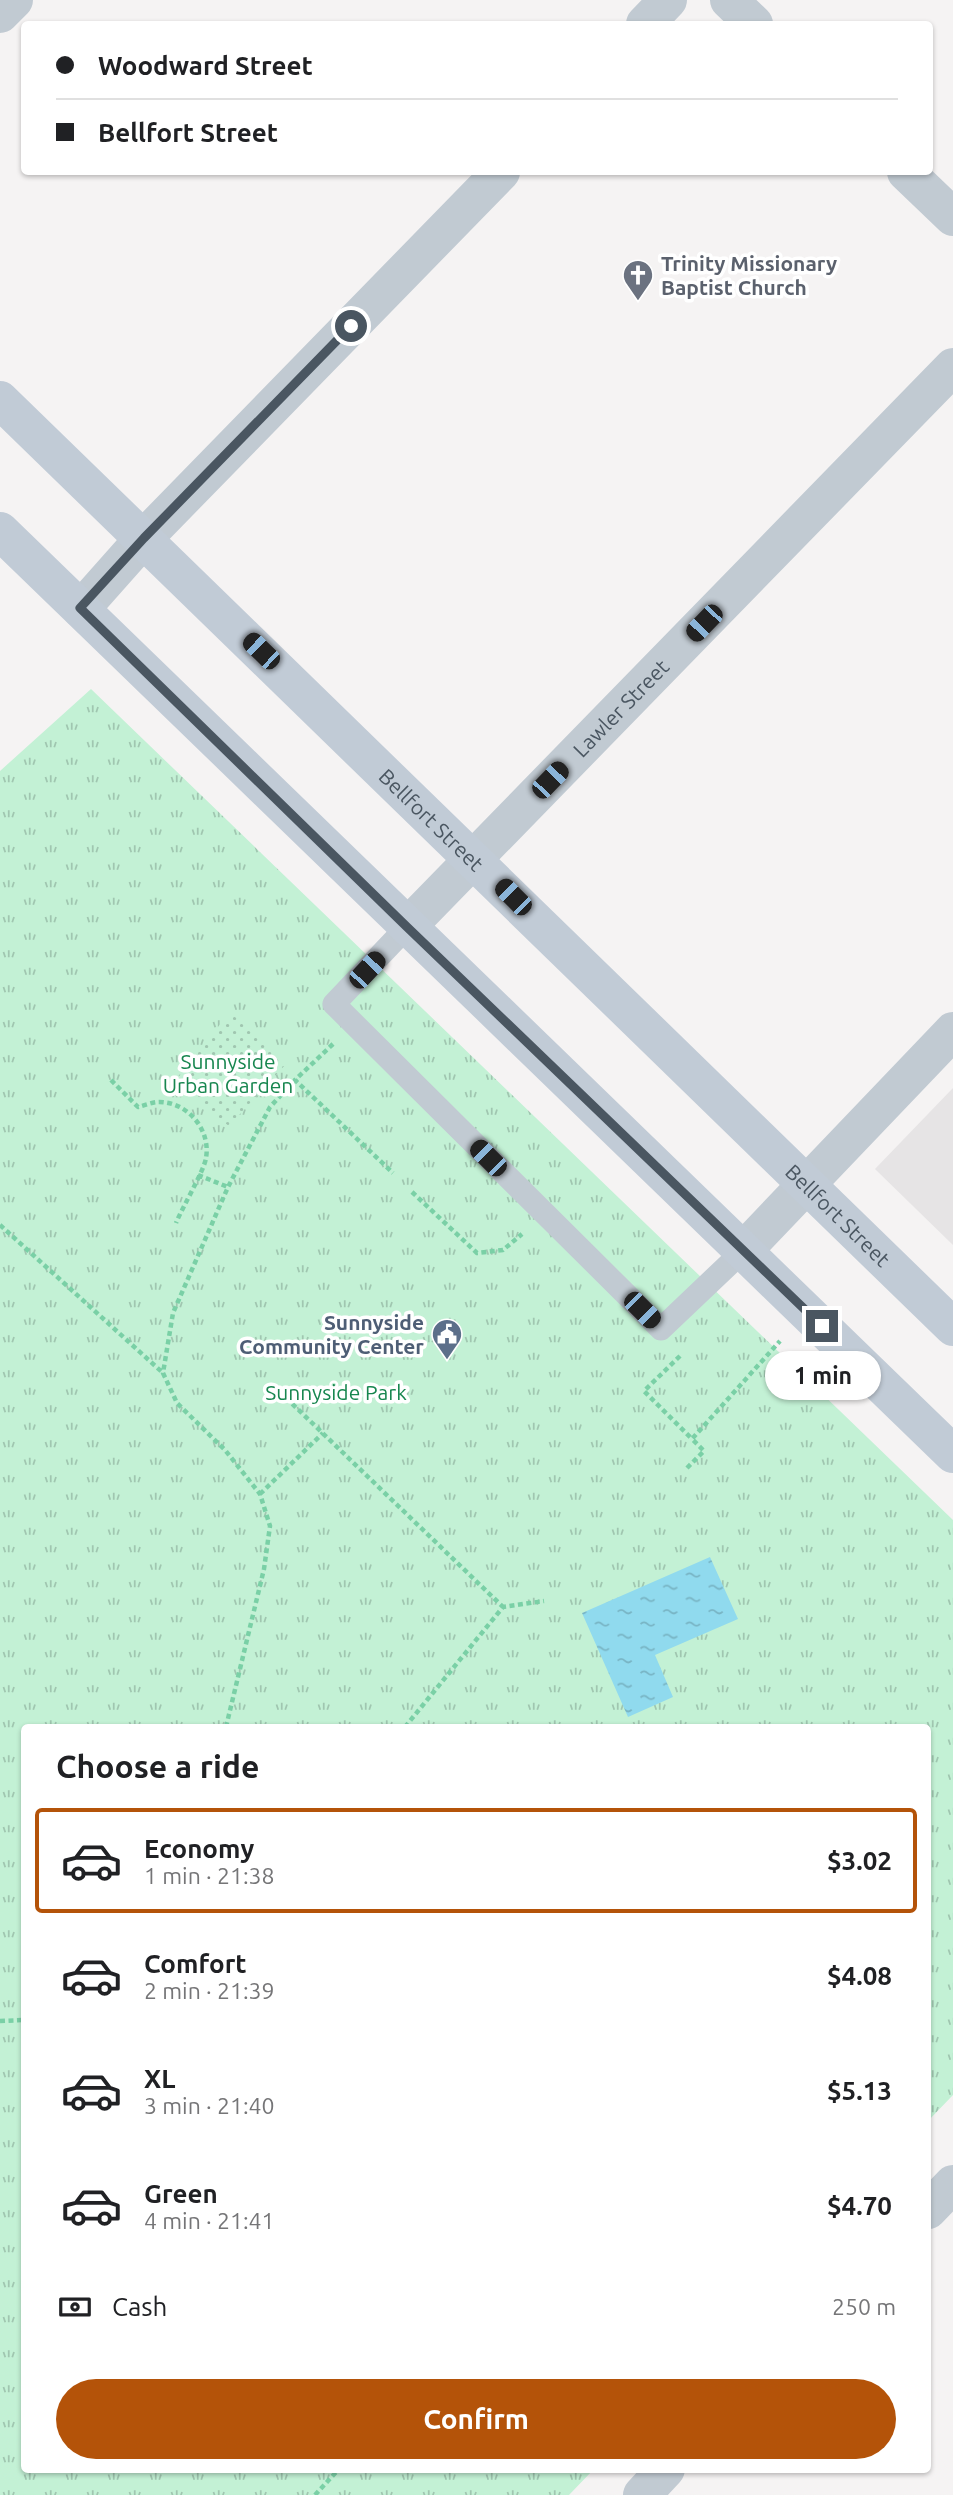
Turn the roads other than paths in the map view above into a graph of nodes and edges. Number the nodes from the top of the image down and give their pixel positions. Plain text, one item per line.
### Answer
1 (14, 0) edge
2 (668, 0) edge
3 (729, 0) edge
4 (0, 14) edge
5 (648, 21) edge
6 (751, 21) edge
7 (498, 175) edge
8 (909, 175) edge
9 (953, 217) edge
10 (953, 367) edge
11 (0, 400) edge
12 (0, 531) edge
13 (144, 538) junction
14 (80, 608) junction
15 (474, 859) junction
16 (407, 927) junction
17 (953, 1031) edge
18 (806, 1185) junction
19 (743, 1251) junction
20 (953, 1327) edge
21 (953, 1454) edge
22 (953, 2183) edge
23 (931, 2207) edge
24 (662, 2473) edge
25 (642, 2495) edge

1 - 4 street
2 - 5 street
3 - 6 street
7 - 13 street
8 - 9 street
10 - 15 street, Lawler Street
11 - 13 main road, Bellfort Street
12 - 14 main road
13 - 14 street
13 - 15 main road, Bellfort Street
14 - 16 main road
15 - 16 street, Lawler Street
15 - 18 main road, Bellfort Street
16 - 19 main road
16 - 19 lane
17 - 18 street
18 - 19 street
18 - 20 main road, Bellfort Street
19 - 21 main road
22 - 23 street
24 - 25 street

